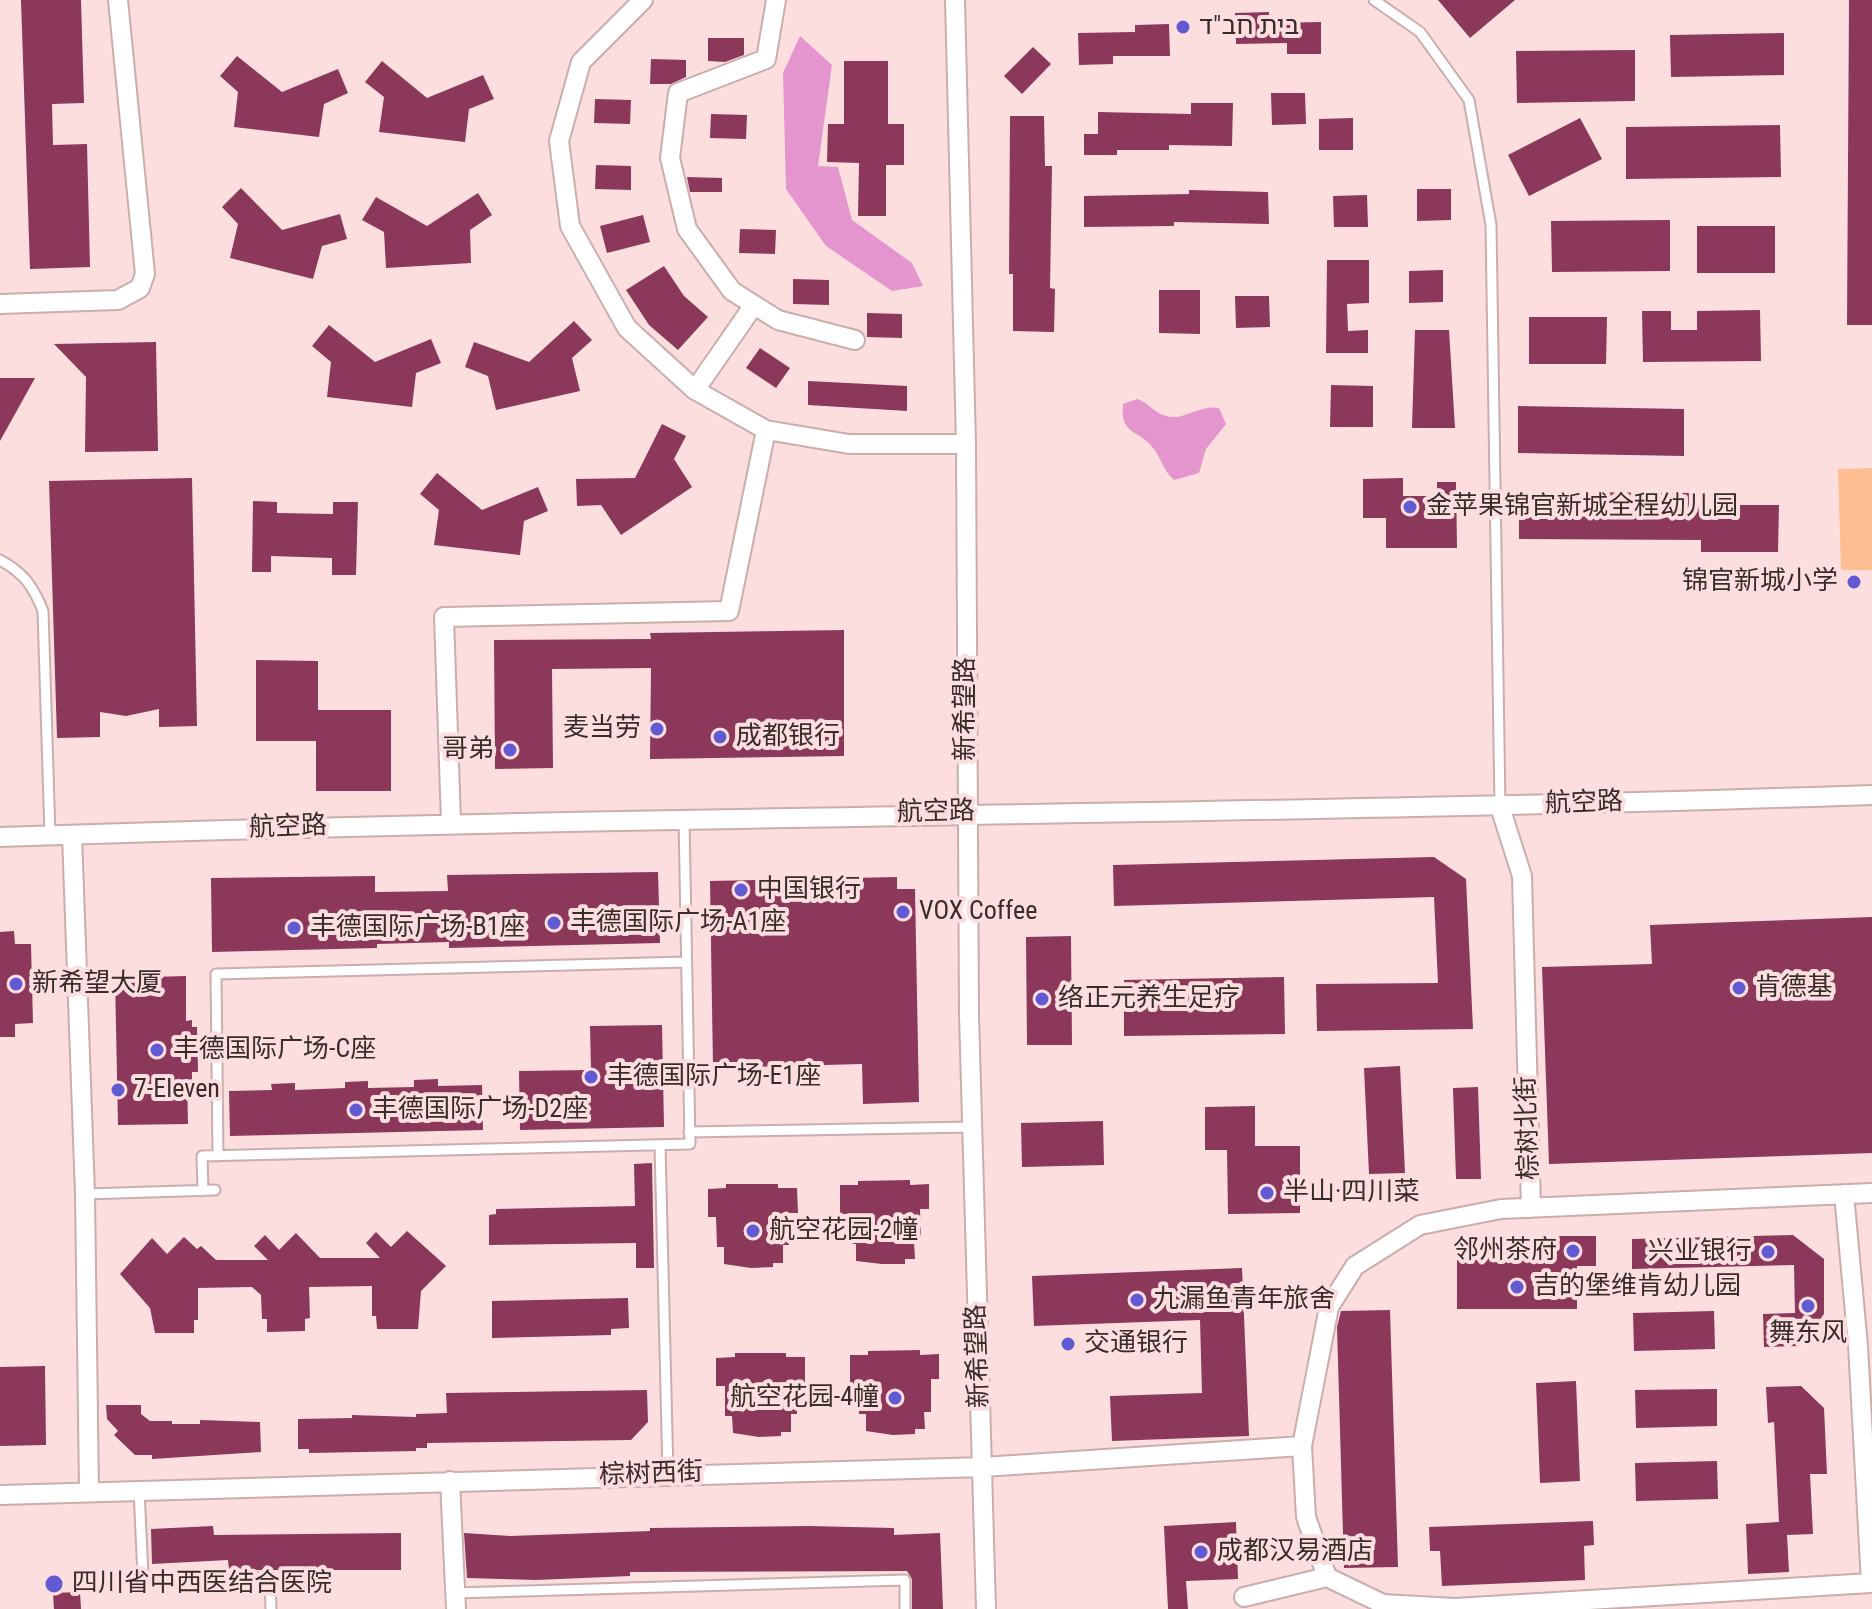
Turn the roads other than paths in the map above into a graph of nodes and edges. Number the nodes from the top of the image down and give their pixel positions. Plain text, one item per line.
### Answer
1 (118, 0) edge
2 (643, 0) edge
3 (776, 0) edge
4 (955, 0) edge
5 (1374, 0) edge
6 (0, 304) edge
7 (754, 305) junction
8 (855, 340) dead end
9 (695, 390) junction
10 (766, 430) junction
11 (966, 444) junction
12 (0, 560) edge
13 (1872, 795) edge
14 (1500, 807) junction
15 (966, 813) junction
16 (684, 818) junction
17 (451, 822) junction
18 (50, 835) junction
19 (72, 835) junction
20 (0, 837) edge
21 (686, 962) junction
22 (972, 1127) junction
23 (689, 1132) junction
24 (660, 1145) junction
25 (218, 1156) junction
26 (215, 1190) dead end
27 (203, 1191) junction
28 (1872, 1193) edge
29 (85, 1194) junction
30 (1844, 1194) junction
31 (1531, 1208) junction
32 (1302, 1446) junction
33 (983, 1467) junction
34 (668, 1475) junction
35 (450, 1481) junction
36 (139, 1489) junction
37 (89, 1490) junction
38 (0, 1495) edge
39 (1327, 1577) junction
40 (1871, 1583) edge
41 (1244, 1597) dead end
42 (455, 1601) edge
43 (1627, 1603) edge
44 (271, 1609) edge
45 (905, 1609) edge
46 (986, 1609) edge

1 - 6 street
2 - 9 street
3 - 7 street
4 - 11 street, 新希望路
5 - 14 lane
7 - 8 street
7 - 9 street
9 - 10 street
10 - 11 street
10 - 17 street
11 - 15 street, 新希望路
12 - 18 lane
13 - 14 street, 航空路
14 - 15 street, 航空路
14 - 31 street, 棕树北街
15 - 16 street, 航空路
15 - 22 street, 新希望路
16 - 17 street, 航空路
16 - 21 lane
17 - 19 street, 航空路
18 - 19 street, 航空路
18 - 20 street, 航空路
19 - 29 street
21 - 23 lane
21 - 25 lane
22 - 23 lane
22 - 33 street, 新希望路
23 - 24 lane
24 - 25 lane
24 - 34 lane
25 - 27 lane
26 - 27 lane
27 - 29 lane
28 - 30 street, 棕树北街
29 - 37 street
30 - 31 street, 棕树北街
30 - 40 street
31 - 32 street
32 - 33 street, 棕树西街
32 - 39 street
33 - 34 street, 棕树西街
33 - 46 street, 新希望路
34 - 35 street, 棕树西街
35 - 36 street, 棕树西街
35 - 42 street
36 - 37 street, 棕树西街
36 - 44 lane
37 - 38 street, 棕树西街
39 - 41 street
39 - 43 street
40 - 43 street
42 - 45 lane

